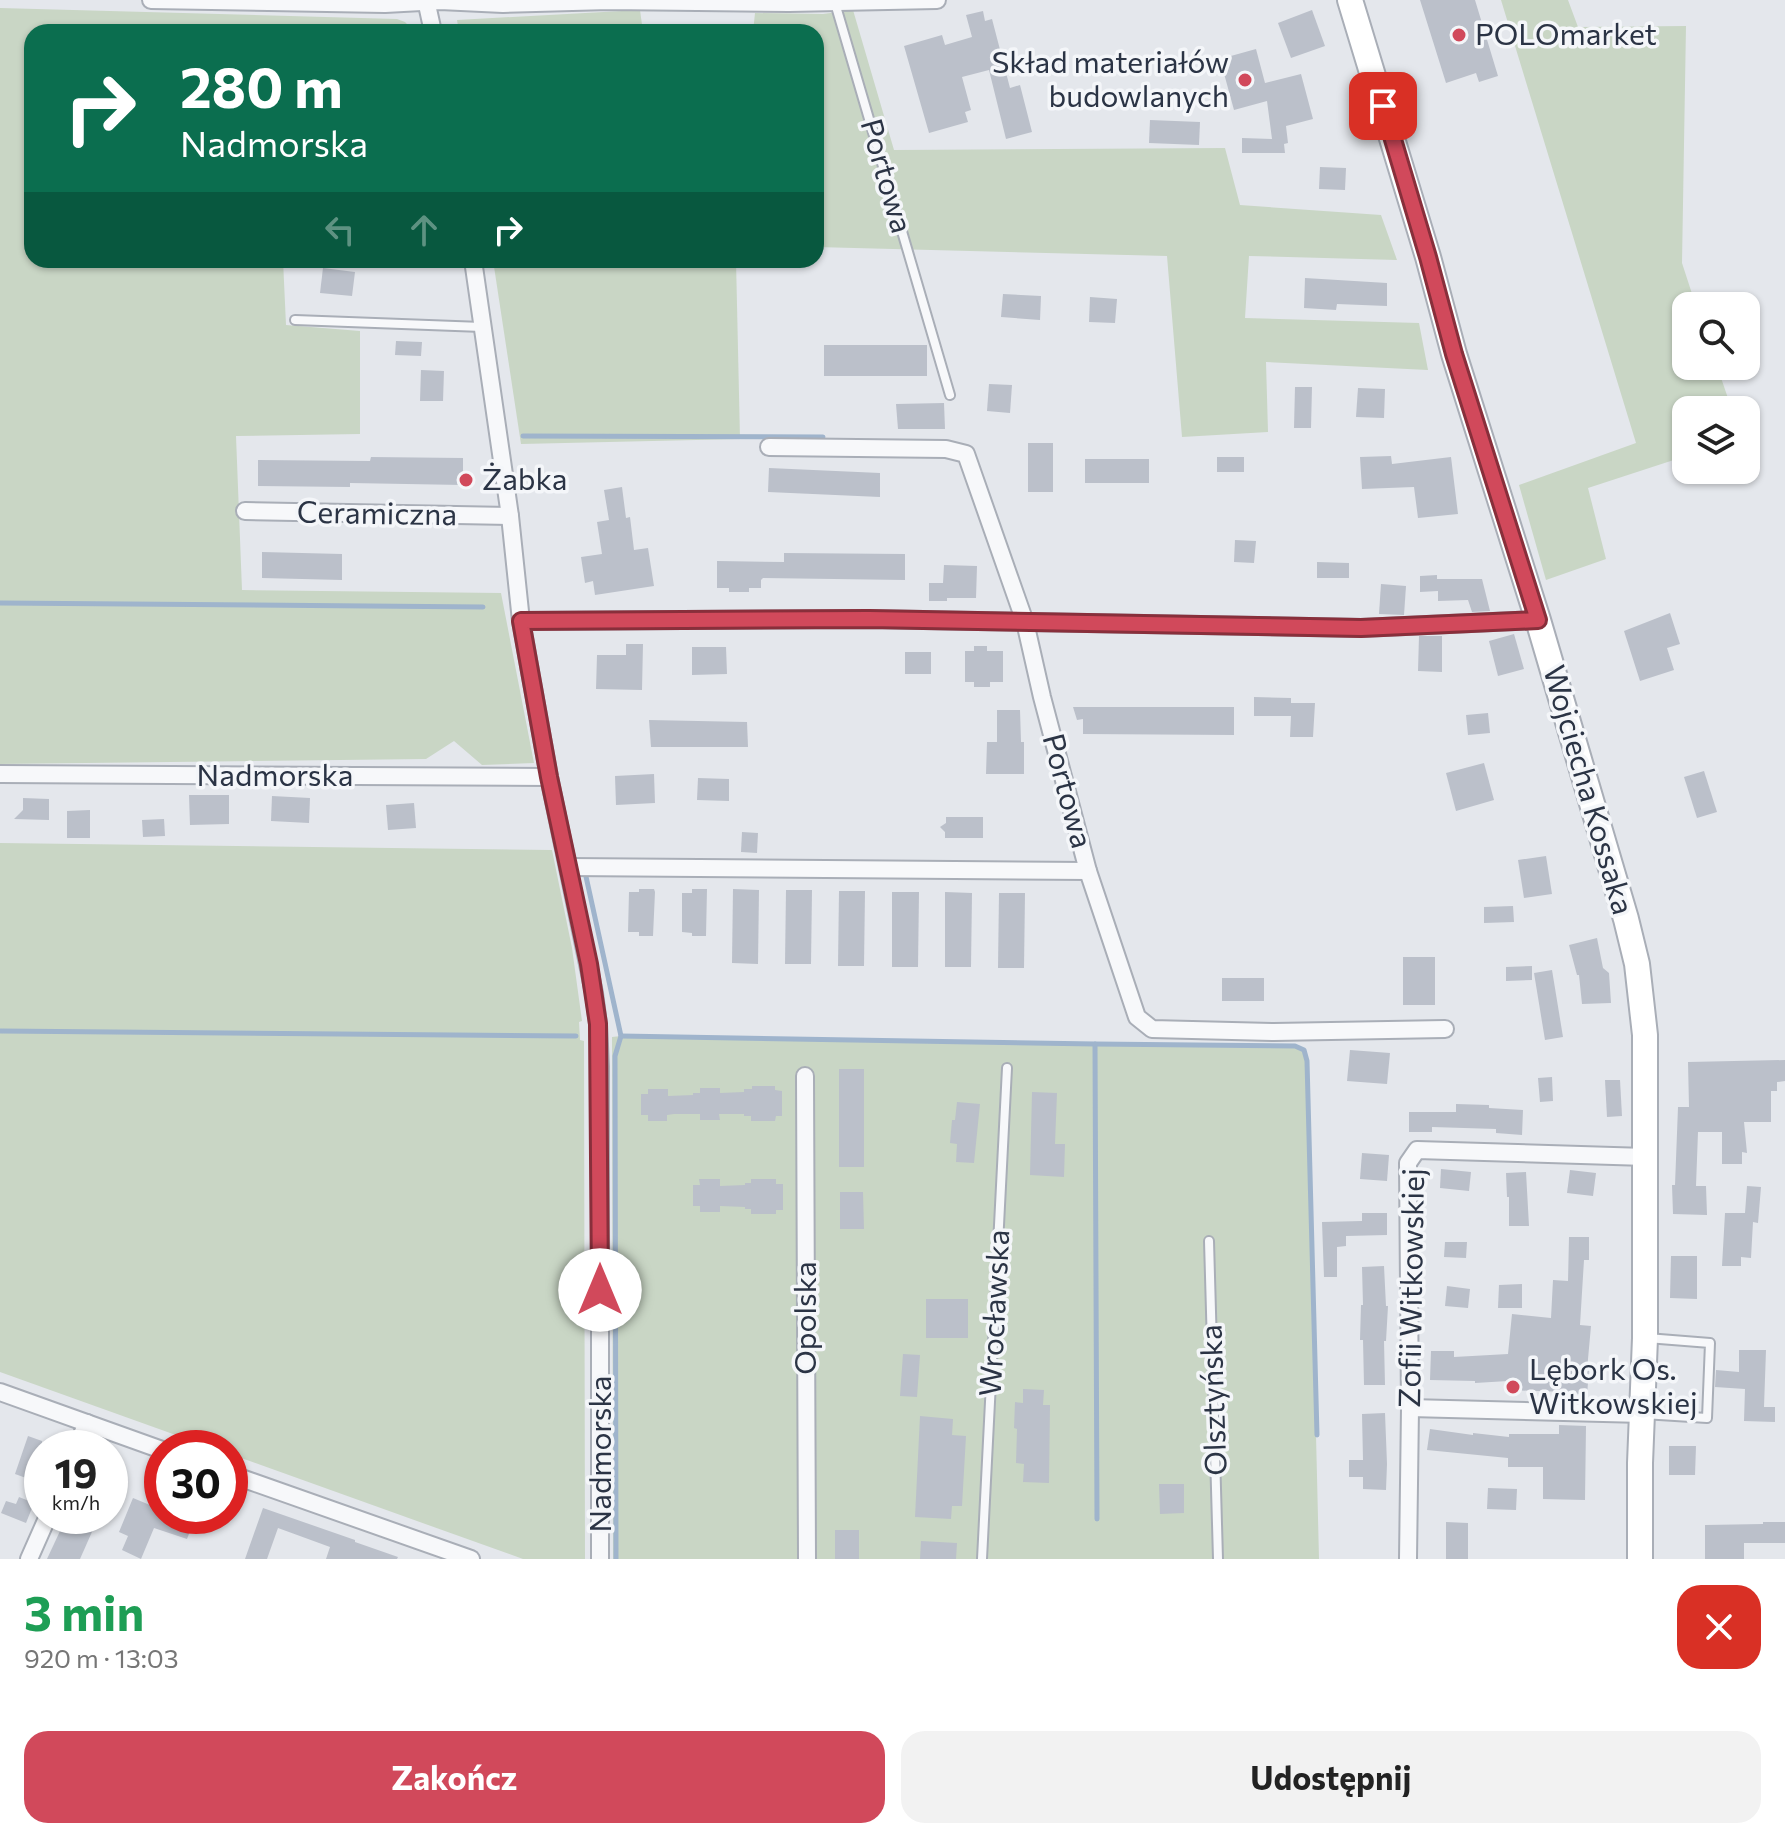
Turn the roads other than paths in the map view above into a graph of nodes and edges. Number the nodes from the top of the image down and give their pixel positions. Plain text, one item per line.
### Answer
1 (151, 0) edge
2 (622, 0) edge
3 (937, 0) edge
4 (1350, 0) edge
5 (426, 1) edge
6 (835, 3) junction
7 (431, 24) edge
8 (474, 268) edge
9 (295, 320) dead end
10 (482, 327) junction
11 (950, 395) dead end
12 (769, 447) dead end
13 (245, 511) dead end
14 (510, 516) junction
15 (1538, 620) junction
16 (521, 621) junction
17 (1025, 622) junction
18 (0, 774) edge
19 (549, 777) junction
20 (568, 867) junction
21 (1088, 871) junction
22 (1445, 1029) dead end
23 (1007, 1068) dead end
24 (805, 1076) dead end
25 (1646, 1157) junction
26 (1209, 1241) dead end
27 (1645, 1338) junction
28 (0, 1392) edge
29 (1410, 1408) junction
30 (1643, 1414) junction
31 (87, 1423) junction
32 (84, 1430) edge
33 (144, 1444) edge
34 (248, 1480) edge
35 (40, 1534) edge
36 (29, 1559) edge
37 (471, 1559) edge
38 (600, 1559) edge
39 (807, 1559) edge
40 (982, 1559) edge
41 (1218, 1559) edge
42 (1408, 1559) edge
43 (1640, 1559) edge

1 - 5 street
2 - 5 street
2 - 6 street
3 - 6 street
4 - 15 main road, Wojciecha Kossaka
5 - 7 street
6 - 11 lane, Portowa
8 - 10 street, Nadmorska
9 - 10 lane
10 - 14 street, Nadmorska
12 - 17 street, Portowa
13 - 14 street, Ceramiczna
14 - 16 street, Nadmorska
15 - 17 street
15 - 25 main road, Wojciecha Kossaka
16 - 17 street
16 - 19 street, Nadmorska
17 - 21 street, Portowa
18 - 19 street, Nadmorska
19 - 20 street, Nadmorska
20 - 21 street
20 - 38 street, Nadmorska
21 - 22 street, Portowa
23 - 40 lane, Wrocławska
24 - 39 street, Opolska
25 - 27 main road, Wojciecha Kossaka
25 - 29 street, Zofii Witkowskiej
26 - 41 lane, Olsztyńska
27 - 30 main road, Wojciecha Kossaka
27 - 30 lane
28 - 31 street
29 - 30 street
29 - 42 street, Zofii Witkowskiej
30 - 43 main road, Wojciecha Kossaka
31 - 32 street
31 - 33 street
34 - 37 street
35 - 36 street

